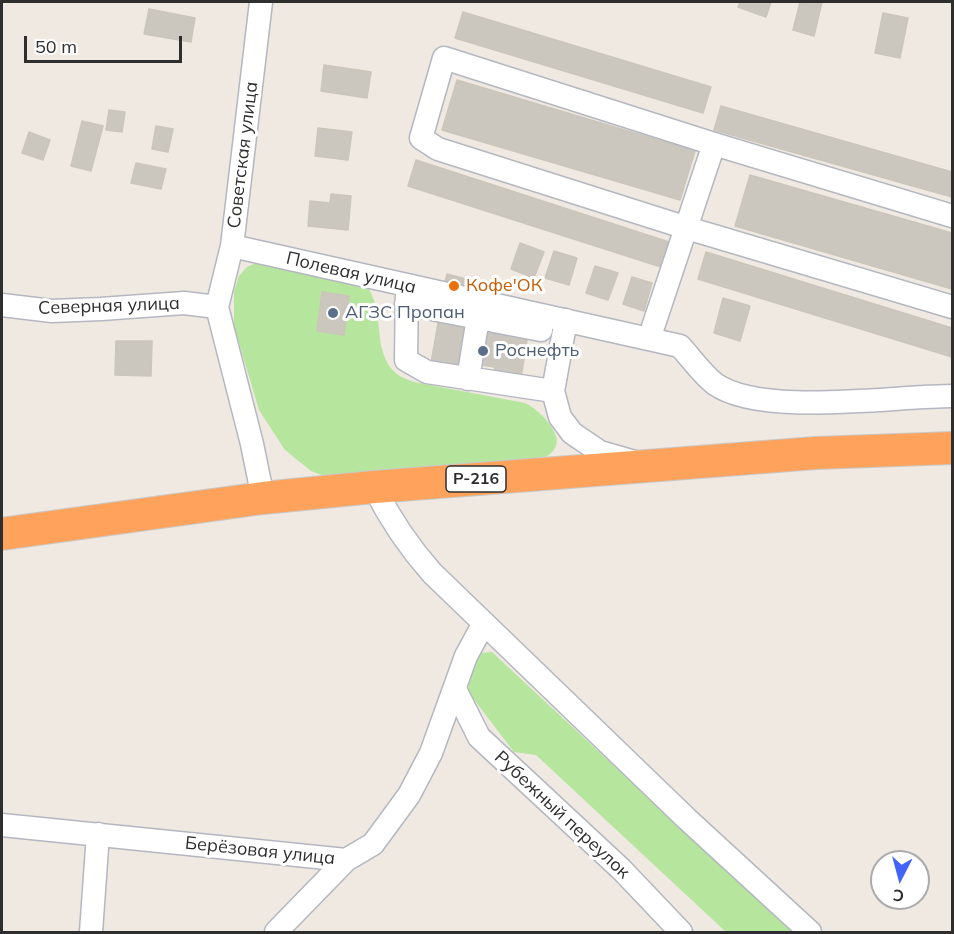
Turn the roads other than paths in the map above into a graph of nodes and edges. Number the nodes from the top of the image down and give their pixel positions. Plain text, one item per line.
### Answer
1 (261, 2) edge
2 (714, 144) junction
3 (952, 216) edge
4 (687, 228) junction
5 (232, 246) junction
6 (406, 294) junction
7 (2, 305) edge
8 (217, 307) junction
9 (952, 307) edge
10 (478, 318) junction
11 (564, 327) junction
12 (649, 339) junction
13 (468, 379) junction
14 (553, 392) junction
15 (952, 396) edge
16 (952, 448) edge
17 (648, 465) junction
18 (374, 487) junction
19 (263, 498) junction
20 (2, 534) edge
21 (484, 623) junction
22 (455, 689) junction
23 (2, 825) edge
24 (98, 834) junction
25 (346, 860) junction
26 (91, 933) edge
27 (276, 933) edge
28 (681, 933) edge
29 (810, 933) edge

1 - 5 street, Советская улица
2 - 3 street
2 - 4 street
2 - 4 street
4 - 9 street
4 - 12 street
5 - 6 street, Полевая улица
5 - 8 street, Советская улица
6 - 10 street
6 - 11 street, Полевая улица
6 - 13 street
7 - 8 street, Северная улица
8 - 19 street
10 - 11 street
10 - 13 street
11 - 12 street, Полевая улица
11 - 14 street
12 - 15 street, Полевая улица
13 - 14 street
14 - 17 street
16 - 17 highway, Р-216
17 - 18 highway, Р-216
18 - 19 highway, Р-216
18 - 21 street
19 - 20 highway, Р-216
21 - 22 street, Берёзовая улица
21 - 29 street
22 - 25 street, Берёзовая улица
22 - 28 street, Рубежный переулок
23 - 24 street, Берёзовая улица
24 - 25 street, Берёзовая улица
24 - 26 street
25 - 27 street

